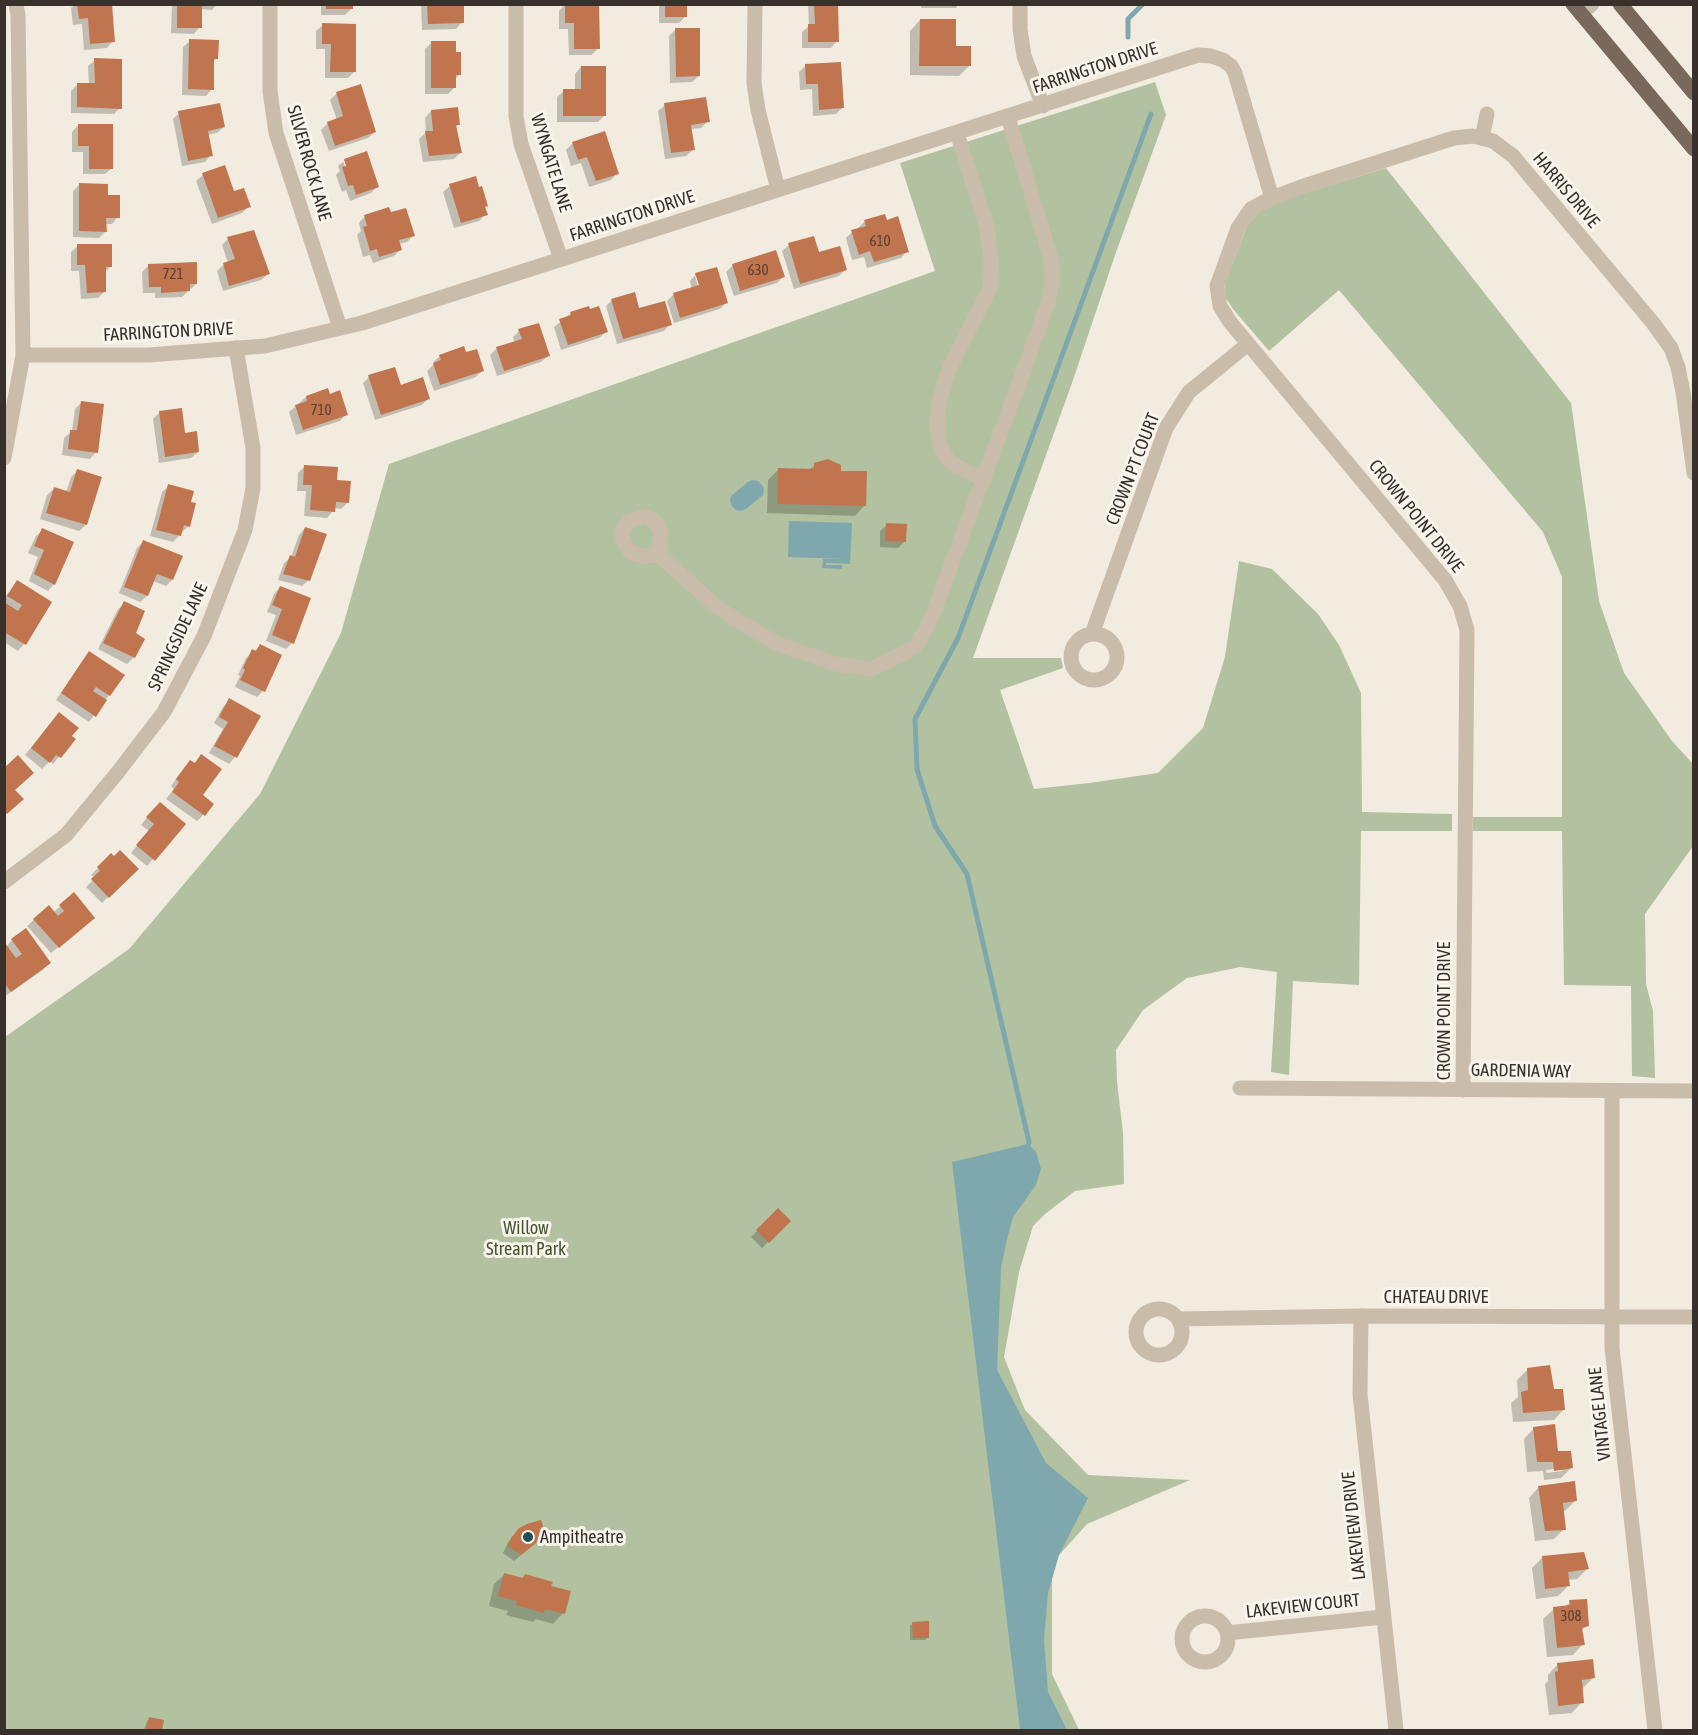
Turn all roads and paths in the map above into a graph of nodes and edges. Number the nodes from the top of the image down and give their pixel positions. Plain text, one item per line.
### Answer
1 (15, 4) edge
2 (270, 4) edge
3 (516, 4) edge
4 (755, 4) edge
5 (1020, 4) edge
6 (1620, 4) edge
7 (1582, 8) edge
8 (1694, 93) edge
9 (1043, 106) junction
10 (1486, 114) dead end
11 (1008, 117) junction
12 (957, 133) junction
13 (1482, 138) junction
14 (1694, 149) edge
15 (778, 190) junction
16 (1272, 198) junction
17 (561, 259) junction
18 (340, 328) junction
19 (1248, 344) junction
20 (236, 348) junction
21 (23, 355) junction
22 (4, 458) edge
23 (1694, 473) edge
24 (983, 479) junction
25 (659, 555) dead end
26 (1092, 634) dead end
27 (4, 882) edge
28 (1240, 1088) dead end
29 (1463, 1090) junction
30 (1612, 1091) junction
31 (1694, 1091) edge
32 (1361, 1316) junction
33 (1612, 1317) junction
34 (1694, 1317) edge
35 (1178, 1319) dead end
36 (1383, 1617) junction
37 (1227, 1633) dead end
38 (1396, 1731) edge
39 (1655, 1731) edge

1 - 21 street
2 - 18 street, SILVER ROCK LANE
3 - 17 street, WYNGATE LANE
4 - 15 street
5 - 9 street
6 - 8 main road
7 - 14 main road
9 - 11 street, FARRINGTON DRIVE
9 - 16 street, FARRINGTON DRIVE
10 - 13 street
11 - 12 street, FARRINGTON DRIVE
11 - 24 street
12 - 15 street, FARRINGTON DRIVE
12 - 24 street
13 - 16 street, HARRIS DRIVE
13 - 23 street, HARRIS DRIVE
15 - 17 street, FARRINGTON DRIVE
16 - 19 street, CROWN POINT DRIVE
17 - 18 street, FARRINGTON DRIVE
18 - 20 street, FARRINGTON DRIVE
19 - 26 street, CROWN PT COURT
19 - 29 street, CROWN POINT DRIVE
20 - 21 street, FARRINGTON DRIVE
20 - 27 street, SPRINGSIDE LANE
21 - 22 street
24 - 25 street
28 - 29 street, GARDENIA WAY
29 - 30 street, GARDENIA WAY
30 - 31 street, GARDENIA WAY
30 - 33 street, VINTAGE LANE
32 - 33 street, CHATEAU DRIVE
32 - 35 street, CHATEAU DRIVE
32 - 36 street, LAKEVIEW DRIVE
33 - 34 street, CHATEAU DRIVE
33 - 39 street, VINTAGE LANE
36 - 37 street, LAKEVIEW COURT
36 - 38 street, LAKEVIEW DRIVE

